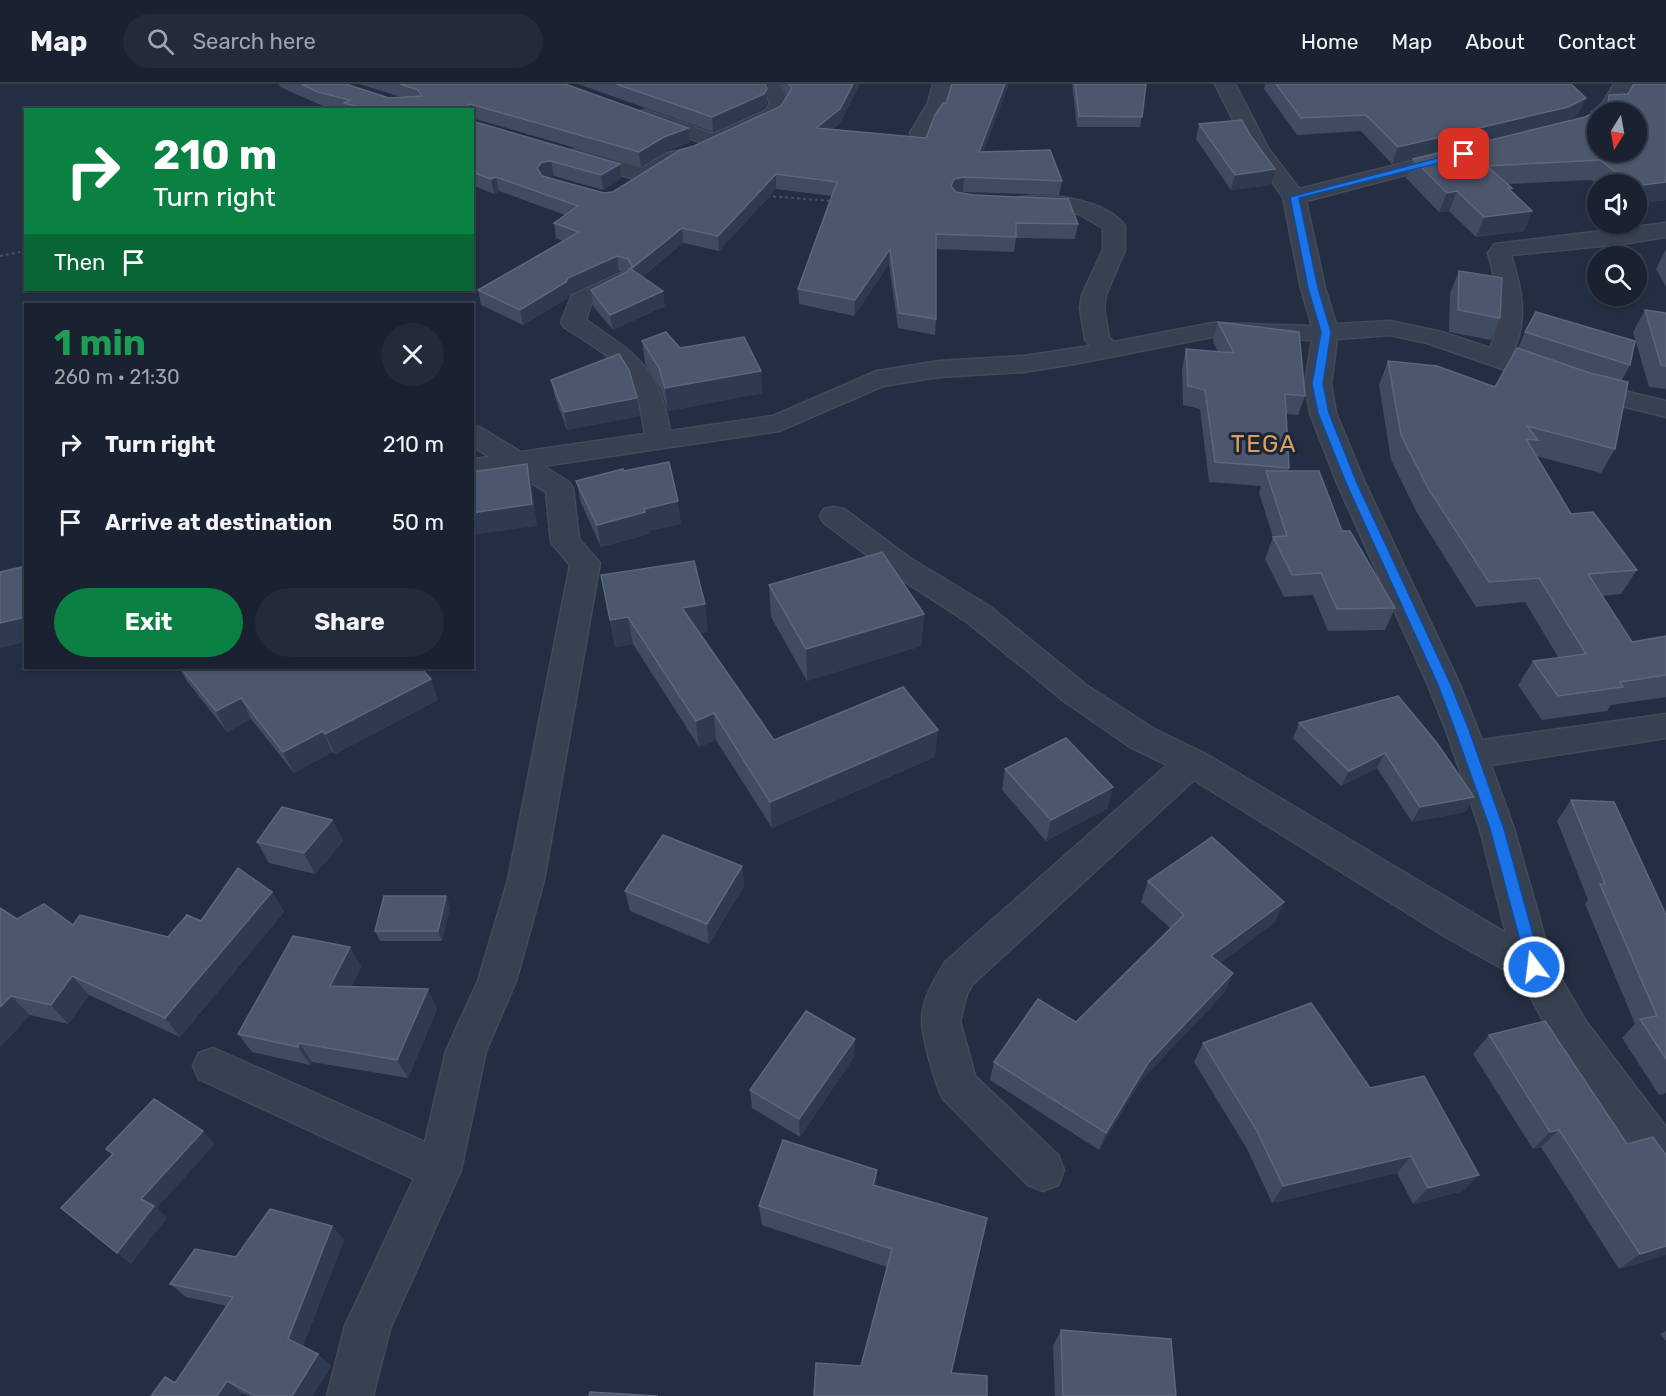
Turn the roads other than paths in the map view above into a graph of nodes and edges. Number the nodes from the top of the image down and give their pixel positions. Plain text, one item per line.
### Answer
1 (766, 84) edge
2 (943, 84) edge
3 (1226, 84) edge
4 (1624, 84) edge
5 (1614, 102) edge
6 (629, 110) edge
7 (920, 133) dead end
8 (714, 141) junction
9 (559, 151) edge
10 (1475, 151) edge
11 (644, 176) junction
12 (625, 188) edge
13 (1294, 197) junction
14 (1004, 202) edge
15 (1666, 230) edge
16 (620, 280) edge
17 (1326, 332) junction
18 (1109, 351) junction
19 (1496, 359) junction
20 (1666, 410) edge
21 (474, 435) edge
22 (659, 441) junction
23 (520, 462) junction
24 (474, 468) edge
25 (834, 516) dead end
26 (1666, 726) edge
27 (1470, 755) junction
28 (1192, 762) junction
29 (1534, 967) junction
30 (213, 1066) dead end
31 (1666, 1161) edge
32 (440, 1170) junction
33 (1043, 1170) dead end
34 (350, 1396) edge

1 - 8 street
2 - 7 street
3 - 13 street
4 - 5 street
6 - 8 street
8 - 11 street
9 - 11 street
10 - 13 street
11 - 12 street
13 - 17 street
14 - 18 street
15 - 19 street
16 - 22 street
17 - 18 street
17 - 19 street
17 - 27 street
18 - 22 street
19 - 20 street
21 - 23 street
22 - 23 street
23 - 24 street
23 - 32 street
25 - 28 street
26 - 27 street
27 - 29 street
28 - 29 street
28 - 33 street
29 - 31 street
30 - 32 street
32 - 34 street

